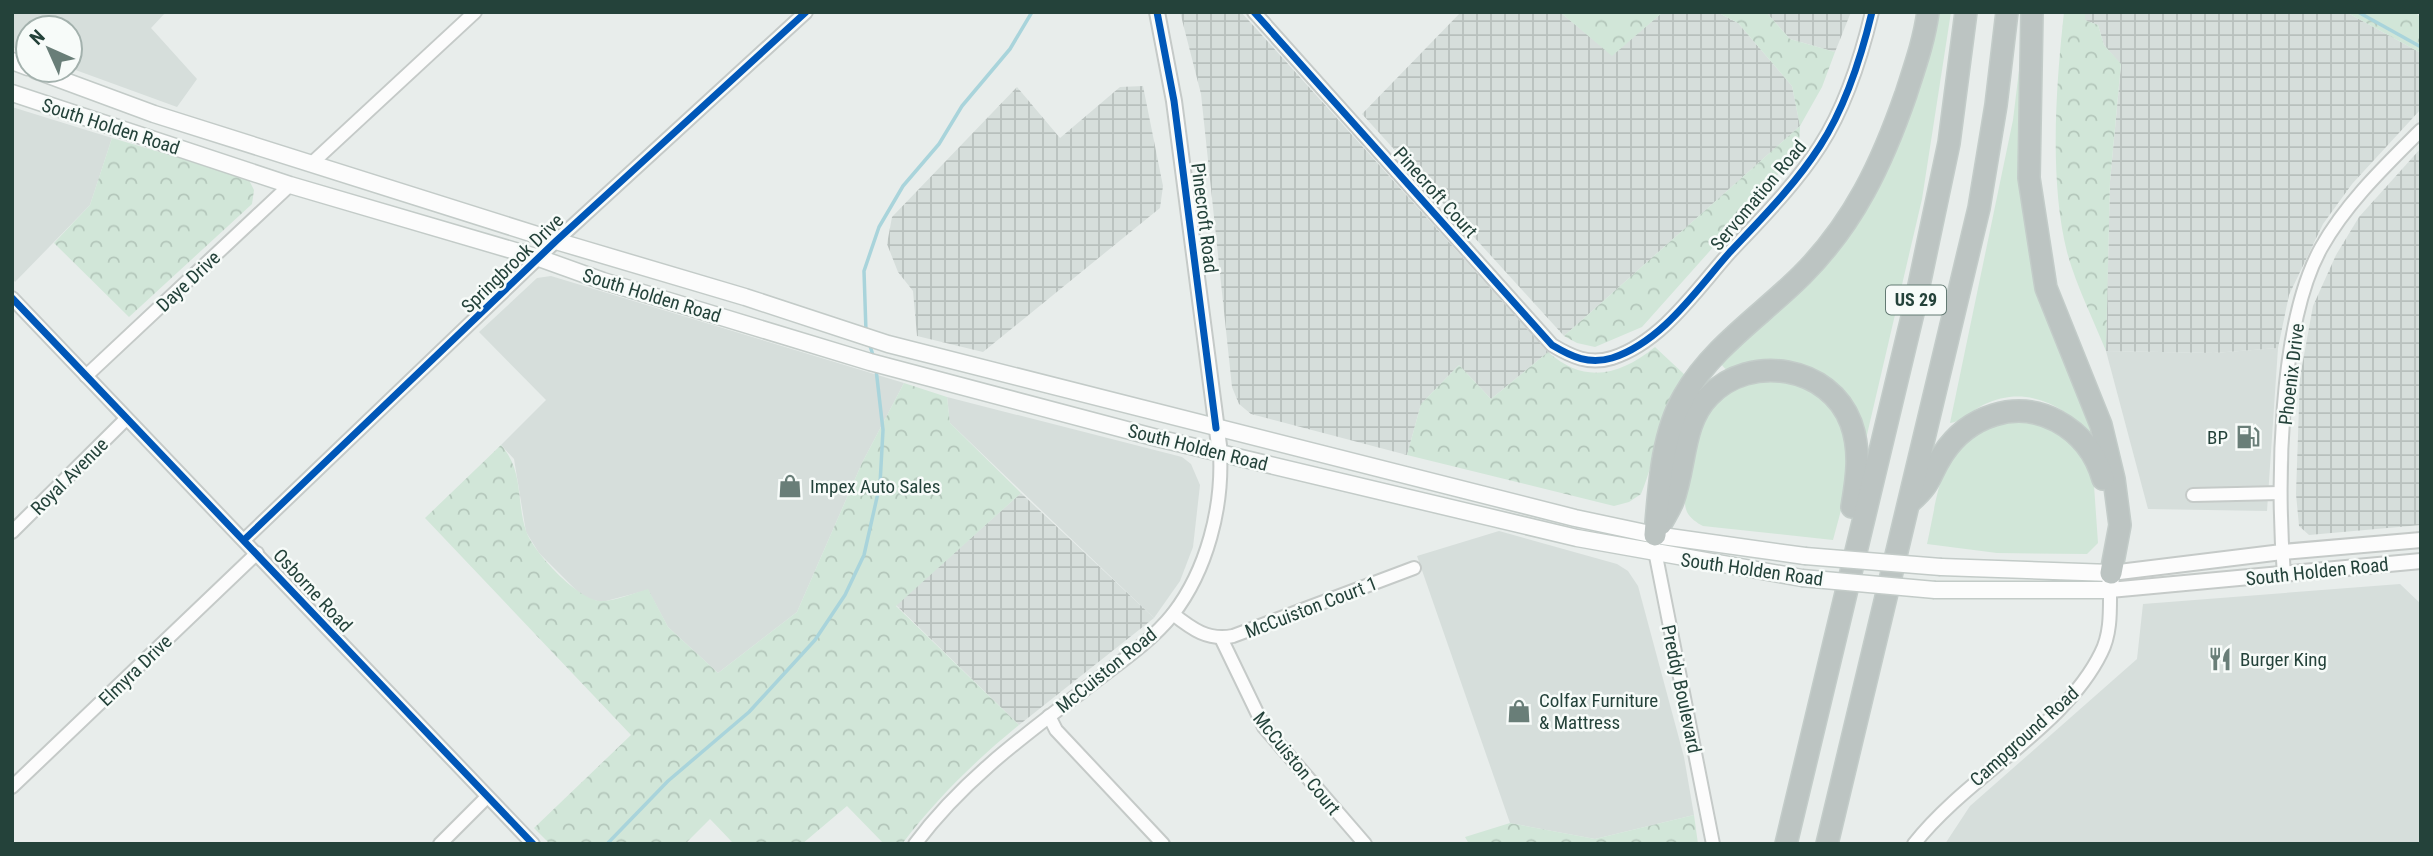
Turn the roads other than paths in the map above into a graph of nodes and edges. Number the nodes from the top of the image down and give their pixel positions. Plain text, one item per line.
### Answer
1 (475, 12) edge
2 (806, 12) edge
3 (1157, 12) edge
4 (1254, 12) edge
5 (1872, 12) edge
6 (1928, 12) edge
7 (1966, 12) edge
8 (2007, 12) edge
9 (2032, 12) edge
10 (73, 84) edge
11 (12, 93) edge
12 (2421, 130) edge
13 (312, 163) junction
14 (290, 185) junction
15 (556, 241) junction
16 (540, 258) junction
17 (12, 298) edge
18 (1612, 358) joint
19 (86, 376) junction
20 (126, 419) junction
21 (1216, 428) junction
22 (1220, 453) junction
23 (2280, 493) junction
24 (2193, 495) dead end
25 (1910, 502) junction
26 (12, 532) edge
27 (244, 540) junction
28 (2421, 540) edge
29 (1654, 545) junction
30 (2282, 552) junction
31 (257, 553) junction
32 (2421, 561) edge
33 (1414, 568) dead end
34 (2284, 575) junction
35 (2111, 582) junction
36 (1846, 583) junction
37 (1173, 614) junction
38 (1222, 638) junction
39 (1049, 716) junction
40 (12, 787) edge
41 (487, 797) junction
42 (440, 844) edge
43 (533, 844) edge
44 (915, 844) edge
45 (1164, 844) edge
46 (1365, 844) edge
47 (1713, 844) edge
48 (1786, 844) edge
49 (1827, 844) edge
50 (1913, 844) edge

1 - 13 street
2 - 15 street, Springbrook Drive
3 - 21 street, Pinecroft Road
4 - 18 street, Pinecroft Court
5 - 18 street, Servomation Road
6 - 29 highway
7 - 36 highway, US 29
8 - 25 highway, US 29
9 - 35 highway
10 - 13 main road, South Holden Road
11 - 14 main road, South Holden Road
12 - 23 street, Phoenix Drive
13 - 15 main road, South Holden Road
14 - 16 main road, South Holden Road
14 - 19 street, Daye Drive
15 - 16 street, Springbrook Drive
15 - 21 main road, South Holden Road
16 - 22 main road, South Holden Road
16 - 27 street, Springbrook Drive
17 - 19 street, Osborne Road
19 - 20 street, Osborne Road
20 - 26 street, Royal Avenue
20 - 27 street, Osborne Road
21 - 22 street, Pinecroft Road
21 - 29 main road, South Holden Road
22 - 29 main road, South Holden Road
22 - 37 street, McCuiston Road
23 - 24 street
23 - 30 street, Phoenix Drive
25 - 35 highway
25 - 49 highway, US 29
27 - 31 street, Osborne Road
28 - 30 street, South Holden Road
29 - 35 main road, South Holden Road, bridge
29 - 35 main road, South Holden Road, bridge
29 - 36 highway
29 - 47 street, Preddy Boulevard
30 - 34 street, Phoenix Drive
30 - 35 street, South Holden Road
31 - 40 street, Elmyra Drive
31 - 41 street, Osborne Road
32 - 34 street, South Holden Road
33 - 38 street, McCuiston Court 1
34 - 35 street, South Holden Road
35 - 50 street, Campground Road
36 - 48 highway, US 29
37 - 38 street, McCuiston Court 1
37 - 39 street, McCuiston Road
38 - 46 street, McCuiston Court
39 - 44 street, McCuiston Road
39 - 45 street
41 - 42 street
41 - 43 street, Osborne Road

